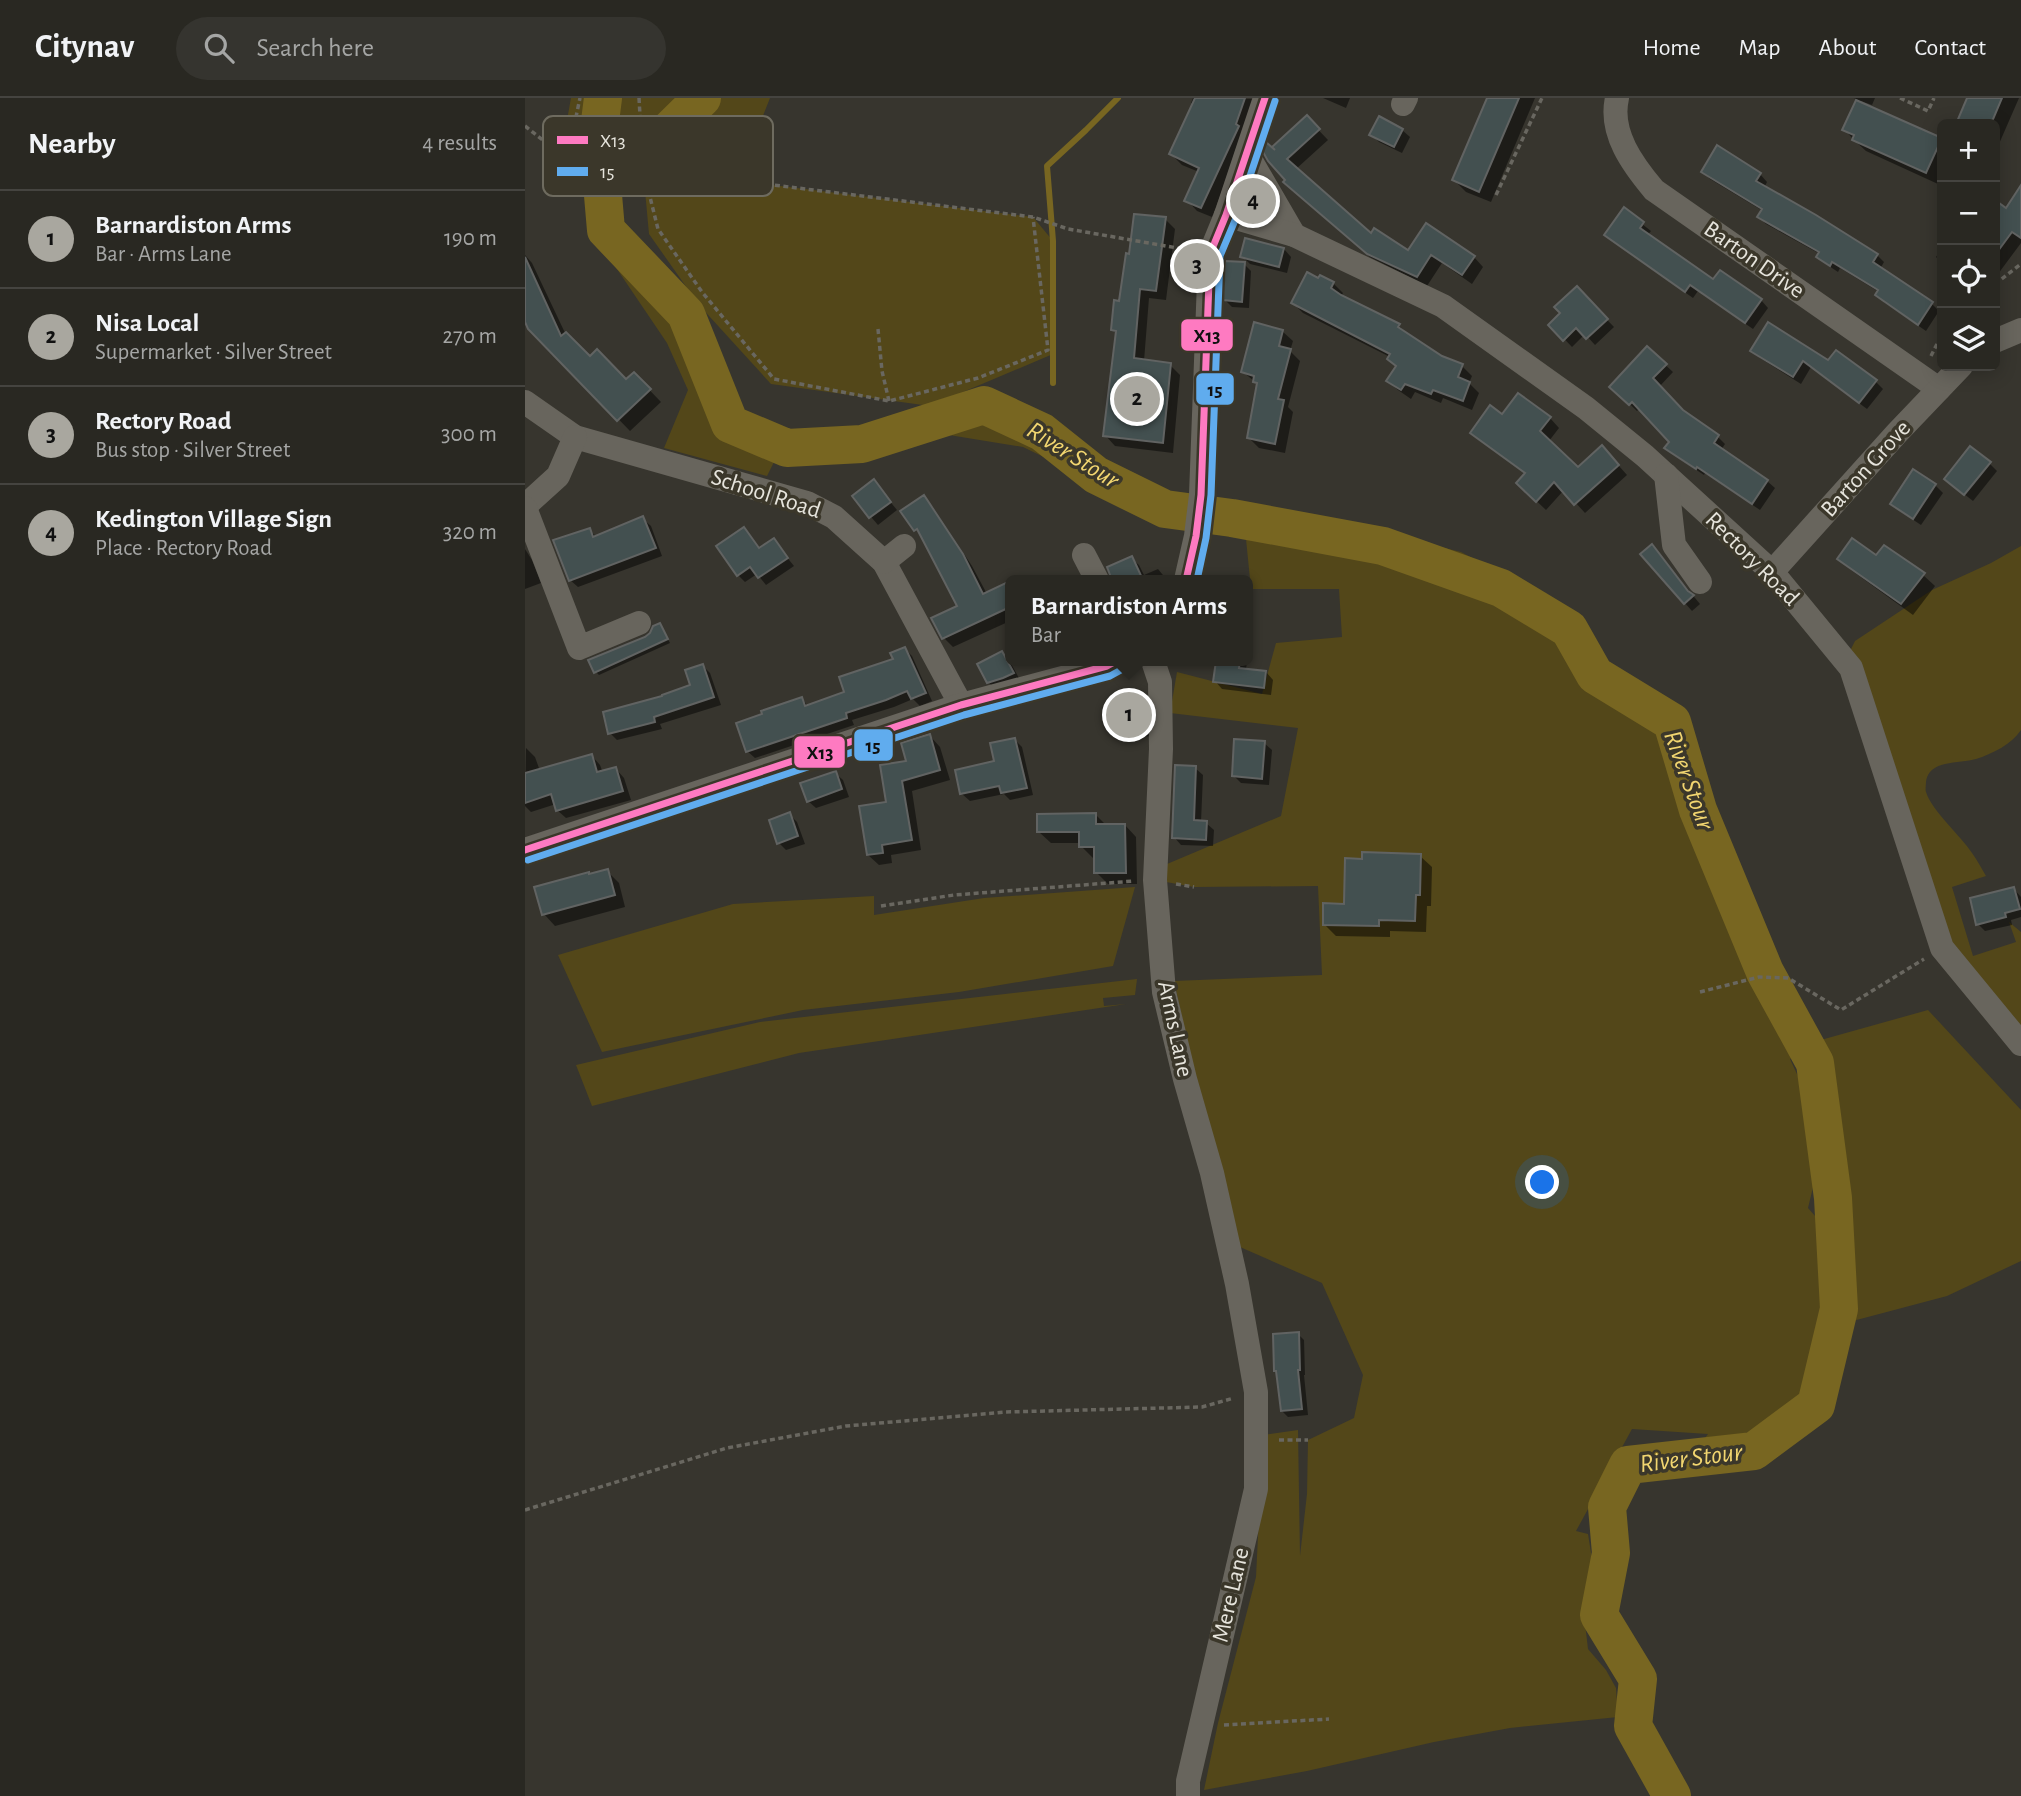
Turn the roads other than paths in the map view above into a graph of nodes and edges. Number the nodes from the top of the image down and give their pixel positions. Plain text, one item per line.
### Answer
1 (1265, 98) edge
2 (1617, 98) edge
3 (1247, 154) junction
4 (1226, 215) junction
5 (1294, 234) junction
6 (2021, 330) edge
7 (2000, 339) edge
8 (1956, 371) edge
9 (1939, 389) junction
10 (525, 402) edge
11 (575, 437) junction
12 (1666, 475) junction
13 (525, 507) edge
14 (904, 546) dead end
15 (1084, 555) dead end
16 (884, 562) junction
17 (1772, 572) junction
18 (1094, 575) edge
19 (1187, 575) edge
20 (1700, 582) dead end
21 (639, 623) dead end
22 (1107, 666) edge
23 (1155, 666) edge
24 (961, 705) junction
25 (525, 850) edge
26 (2021, 1044) edge
27 (1256, 1392) joint
28 (1188, 1796) edge

1 - 3 street
2 - 9 street, Barton Drive
3 - 4 street
3 - 5 street
4 - 5 street, Rectory Road
4 - 19 street
5 - 12 street, Rectory Road
6 - 7 street
8 - 9 street, Barton Grove
9 - 17 street, Barton Grove
10 - 11 street, School Road
11 - 13 street
11 - 16 street, School Road
12 - 17 street, Rectory Road
12 - 20 street
13 - 21 street
14 - 16 street
15 - 18 street
16 - 24 street, School Road
17 - 26 street, Rectory Road
22 - 24 street
23 - 27 street, Arms Lane
24 - 25 street
27 - 28 street, Mere Lane

